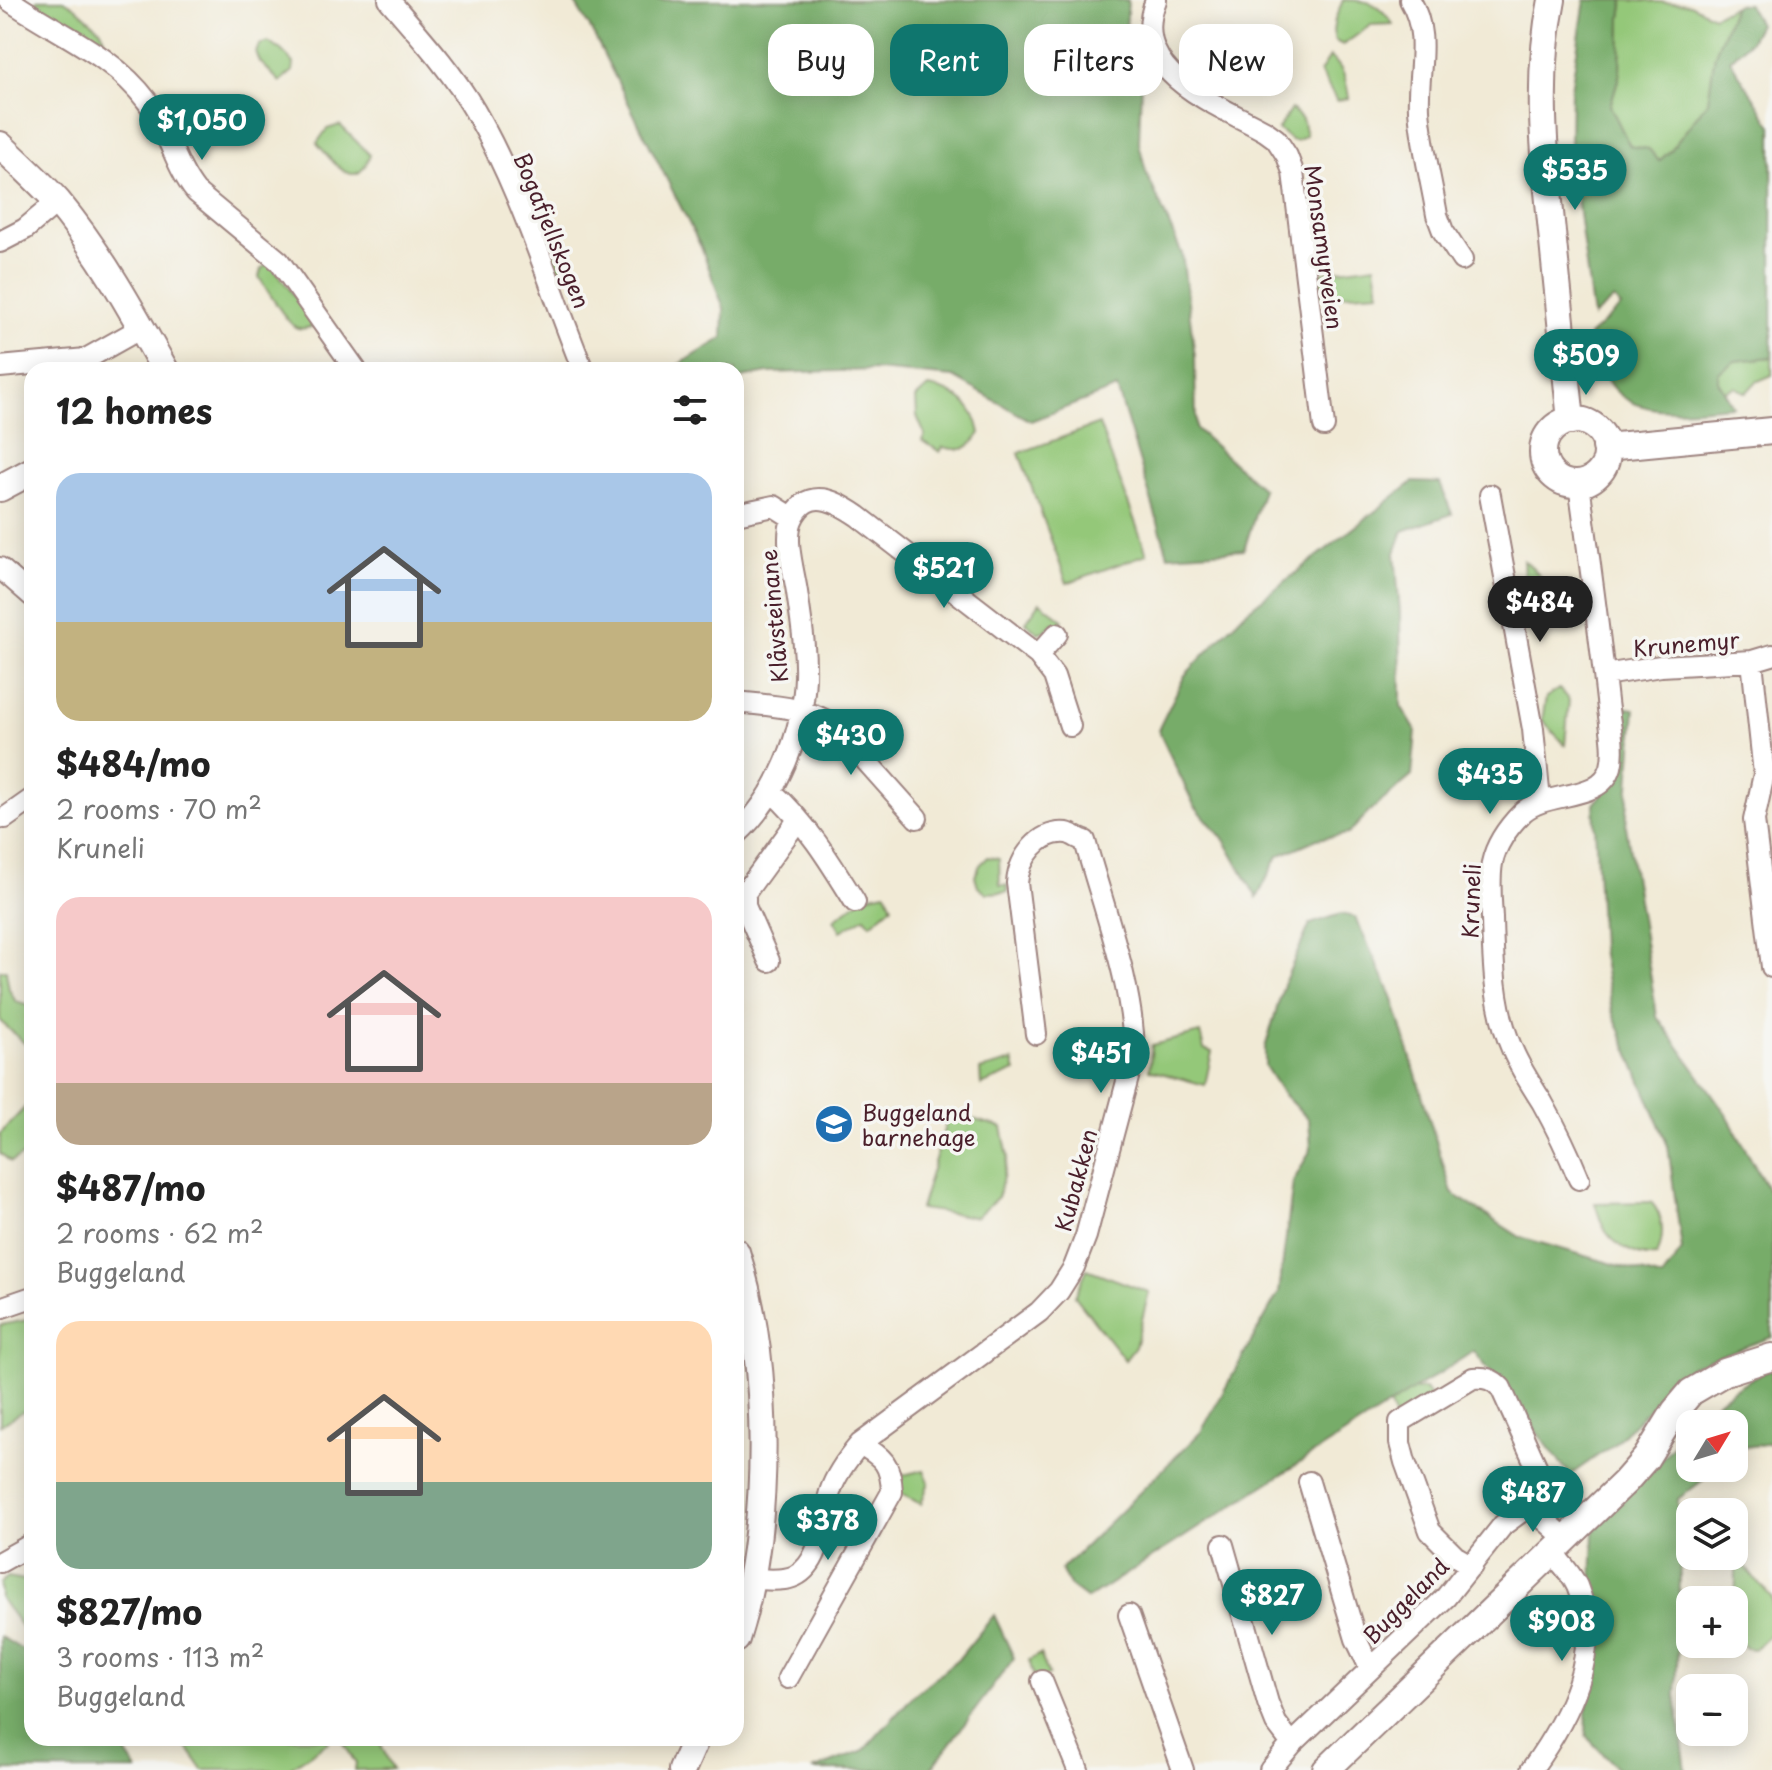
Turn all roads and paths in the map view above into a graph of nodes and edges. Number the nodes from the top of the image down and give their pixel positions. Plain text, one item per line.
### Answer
1 (9, 0) edge
2 (389, 0) edge
3 (1156, 0) edge
4 (1410, 0) edge
5 (1552, 0) edge
6 (0, 145) edge
7 (57, 202) junction
8 (0, 242) edge
9 (1462, 260) dead end
10 (143, 327) junction
11 (54, 362) edge
12 (160, 362) edge
13 (350, 362) edge
14 (580, 362) edge
15 (24, 365) edge
16 (0, 367) edge
17 (1571, 421) junction
18 (1324, 426) dead end
19 (1772, 431) edge
20 (1606, 447) junction
21 (24, 475) edge
22 (1579, 484) junction
23 (0, 488) edge
24 (1490, 495) dead end
25 (744, 512) edge
26 (793, 518) junction
27 (0, 568) edge
28 (24, 589) edge
29 (1057, 634) dead end
30 (1038, 655) junction
31 (1772, 655) edge
32 (1752, 661) junction
33 (1604, 675) junction
34 (744, 703) edge
35 (802, 709) junction
36 (1070, 726) dead end
37 (771, 791) junction
38 (1540, 801) junction
39 (24, 805) edge
40 (5, 818) dead end
41 (917, 818) dead end
42 (798, 820) junction
43 (744, 828) edge
44 (855, 902) dead end
45 (769, 961) dead end
46 (1772, 967) edge
47 (1036, 1034) dead end
48 (1579, 1179) dead end
49 (744, 1284) edge
50 (24, 1300) edge
51 (0, 1308) edge
52 (1772, 1357) edge
53 (860, 1444) junction
54 (1309, 1482) dead end
55 (1529, 1506) junction
56 (1223, 1545) dead end
57 (1558, 1545) junction
58 (24, 1555) edge
59 (0, 1562) edge
60 (1472, 1566) junction
61 (751, 1579) junction
62 (744, 1607) edge
63 (1129, 1615) dead end
64 (1370, 1668) junction
65 (788, 1678) dead end
66 (1042, 1681) dead end
67 (1292, 1744) junction
68 (692, 1746) edge
69 (682, 1770) edge
70 (1078, 1770) edge
71 (1183, 1770) edge
72 (1270, 1770) edge
73 (1326, 1770) edge
74 (1531, 1770) edge

1 - 13 street
2 - 14 street, Bogafjellskogen
3 - 18 street, Monsamyrveien
4 - 9 street
5 - 17 street
6 - 7 street
7 - 8 street
7 - 10 street
10 - 11 street
10 - 12 street
15 - 16 street
17 - 20 street
17 - 22 street
19 - 20 street
20 - 22 street
21 - 23 street
22 - 33 street, Kruneli
24 - 38 street
25 - 26 street, Klåvsteinane
26 - 30 street, Klåvsteinane
26 - 35 street, Klåvsteinane
27 - 28 street
29 - 30 street
30 - 36 street, Klåvsteinane
31 - 32 street, Krunemyr
32 - 33 street, Krunemyr
32 - 46 street
33 - 38 street, Kruneli
34 - 35 street
35 - 37 street, Klåvsteinane
35 - 41 street, Klåvsteinane
37 - 42 street
37 - 43 street, Klåvsteinane
38 - 48 street, Kruneli
39 - 40 street
42 - 44 street
42 - 45 street
47 - 53 street, Kubakken
49 - 61 street
50 - 51 street
52 - 57 street
53 - 61 street, Kubakken
53 - 65 street
54 - 64 street
55 - 57 street
55 - 60 street, Buggeland
55 - 60 street, Buggeland
56 - 67 street
57 - 73 street
57 - 74 street
58 - 59 street
60 - 64 street, Buggeland
61 - 62 street
63 - 71 street
64 - 67 street, Buggeland
66 - 70 street
67 - 72 street, Buggeland
68 - 69 street

